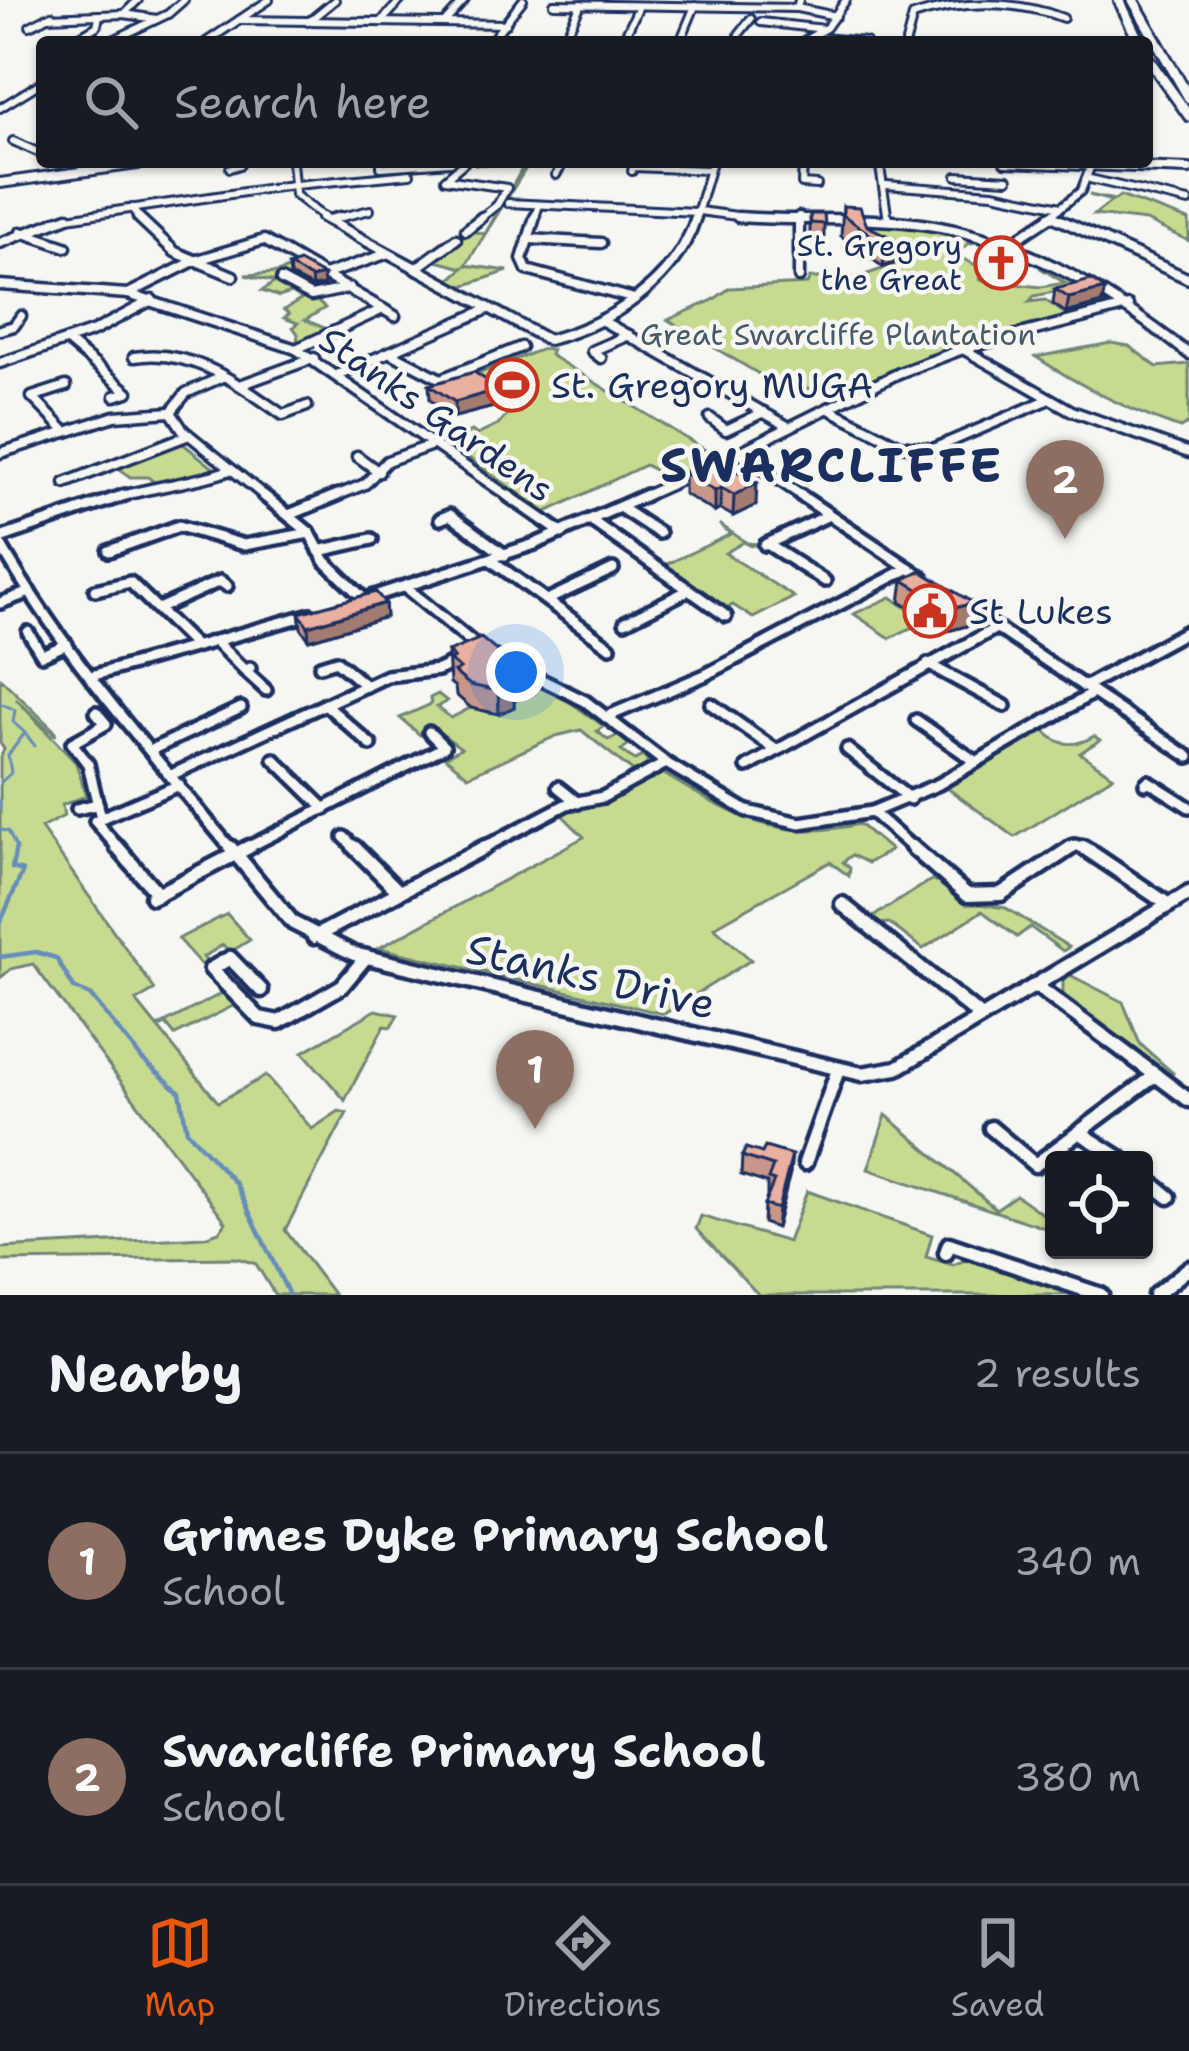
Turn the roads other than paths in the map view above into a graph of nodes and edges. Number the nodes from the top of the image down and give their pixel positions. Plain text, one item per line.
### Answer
1 (138, 0) edge
2 (184, 0) edge
3 (269, 0) edge
4 (335, 0) edge
5 (401, 0) edge
6 (465, 0) edge
7 (523, 0) edge
8 (846, 0) edge
9 (987, 0) edge
10 (1119, 0) edge
11 (1132, 0) edge
12 (555, 2) edge
13 (581, 4) junction
14 (798, 4) edge
15 (639, 6) junction
16 (694, 6) junction
17 (754, 13) junction
18 (124, 14) junction
19 (99, 16) junction
20 (836, 16) junction
21 (1063, 18) dead end
22 (157, 19) junction
23 (239, 20) junction
24 (308, 22) junction
25 (381, 22) junction
26 (444, 22) junction
27 (761, 22) dead end
28 (506, 23) junction
29 (31, 26) dead end
30 (824, 29) junction
31 (739, 34) dead end
32 (80, 36) dead end
33 (122, 36) edge
34 (215, 36) edge
35 (495, 36) edge
36 (566, 36) edge
37 (625, 36) edge
38 (682, 36) edge
39 (814, 36) edge
40 (908, 36) edge
41 (1136, 36) edge
42 (1153, 36) edge
43 (1153, 36) edge
44 (1153, 65) edge
45 (36, 86) edge
46 (1189, 98) edge
47 (0, 108) edge
48 (1189, 116) edge
49 (11, 140) dead end
50 (36, 151) edge
51 (291, 168) edge
52 (458, 168) edge
53 (561, 168) edge
54 (633, 168) edge
55 (710, 168) edge
56 (803, 168) edge
57 (880, 168) edge
58 (1048, 168) edge
59 (59, 169) edge
60 (1187, 169) edge
61 (632, 171) dead end
62 (410, 173) dead end
63 (1090, 174) junction
64 (557, 176) dead end
65 (957, 176) dead end
66 (980, 176) junction
67 (1008, 179) dead end
68 (0, 183) edge
69 (289, 184) junction
70 (817, 185) dead end
71 (886, 185) junction
72 (980, 192) junction
73 (1189, 202) edge
74 (508, 203) dead end
75 (539, 205) junction
76 (1061, 207) junction
77 (132, 208) junction
78 (370, 210) dead end
79 (698, 212) junction
80 (1049, 215) junction
81 (800, 217) junction
82 (866, 219) junction
83 (328, 220) junction
84 (888, 220) junction
85 (466, 230) dead end
86 (21, 232) junction
87 (866, 233) edge
88 (456, 238) dead end
89 (529, 239) junction
90 (601, 242) dead end
91 (0, 243) edge
92 (1011, 243) junction
93 (66, 247) dead end
94 (386, 254) junction
95 (194, 261) junction
96 (416, 269) junction
97 (327, 274) junction
98 (233, 276) dead end
99 (799, 277) dead end
100 (281, 280) dead end
101 (1188, 282) edge
102 (0, 285) edge
103 (350, 287) junction
104 (128, 295) junction
105 (632, 298) junction
106 (152, 300) junction
107 (1128, 306) junction
108 (383, 309) junction
109 (488, 309) junction
110 (21, 316) dead end
111 (395, 316) dead end
112 (601, 320) junction
113 (0, 330) edge
114 (629, 335) junction
115 (67, 341) junction
116 (521, 345) dead end
117 (296, 349) junction
118 (963, 349) junction
119 (393, 354) junction
120 (1189, 355) edge
121 (134, 357) dead end
122 (314, 358) junction
123 (602, 358) dead end
124 (0, 363) edge
125 (695, 373) junction
126 (337, 375) junction
127 (222, 377) junction
128 (681, 379) dead end
129 (240, 385) junction
130 (66, 386) dead end
131 (115, 397) dead end
132 (32, 398) junction
133 (1045, 401) junction
134 (16, 402) dead end
135 (307, 406) dead end
136 (828, 409) junction
137 (171, 412) junction
138 (764, 412) junction
139 (710, 418) dead end
140 (789, 427) junction
141 (66, 432) junction
142 (189, 435) junction
143 (434, 444) junction
144 (0, 453) edge
145 (738, 453) junction
146 (1189, 453) edge
147 (357, 456) dead end
148 (230, 470) junction
149 (379, 472) junction
150 (65, 482) dead end
151 (621, 508) junction
152 (289, 515) junction
153 (829, 515) junction
154 (440, 519) dead end
155 (592, 522) junction
156 (310, 532) junction
157 (562, 533) junction
158 (659, 533) dead end
159 (372, 539) dead end
160 (360, 544) junction
161 (1, 547) edge
162 (107, 551) dead end
163 (319, 551) junction
164 (370, 555) dead end
165 (505, 555) junction
166 (491, 560) junction
167 (909, 568) junction
168 (613, 569) dead end
169 (825, 581) dead end
170 (931, 584) edge
171 (227, 586) dead end
172 (406, 588) junction
173 (95, 590) dead end
174 (689, 590) junction
175 (30, 592) junction
176 (949, 596) edge
177 (364, 599) junction
178 (547, 599) junction
179 (0, 603) edge
180 (347, 604) edge
181 (158, 609) junction
182 (329, 609) edge
183 (726, 616) dead end
184 (625, 622) dead end
185 (996, 628) junction
186 (1189, 630) edge
187 (28, 632) dead end
188 (1176, 637) junction
189 (214, 641) junction
190 (67, 644) junction
191 (601, 644) dead end
192 (1189, 645) edge
193 (195, 646) junction
194 (482, 650) junction
195 (928, 664) junction
196 (320, 666) dead end
197 (92, 676) junction
198 (365, 686) junction
199 (1089, 690) junction
200 (266, 691) dead end
201 (326, 704) junction
202 (711, 704) dead end
203 (1005, 706) dead end
204 (241, 709) dead end
205 (96, 712) dead end
206 (607, 717) junction
207 (916, 720) dead end
208 (429, 732) dead end
209 (371, 745) dead end
210 (847, 748) dead end
211 (151, 750) junction
212 (776, 750) junction
213 (1189, 757) edge
214 (274, 759) dead end
215 (975, 761) junction
216 (666, 763) junction
217 (747, 767) dead end
218 (175, 780) junction
219 (1144, 784) dead end
220 (558, 787) dead end
221 (910, 799) junction
222 (578, 803) junction
223 (98, 804) junction
224 (1189, 807) edge
225 (76, 809) dead end
226 (325, 809) junction
227 (872, 812) junction
228 (101, 818) junction
229 (344, 837) dead end
230 (237, 855) junction
231 (398, 891) junction
232 (1189, 893) edge
233 (842, 904) dead end
234 (1169, 905) junction
235 (854, 914) junction
236 (840, 922) dead end
237 (314, 937) junction
238 (366, 957) junction
239 (1035, 985) junction
240 (261, 990) dead end
241 (981, 1018) junction
242 (838, 1070) junction
243 (1156, 1076) junction
244 (1189, 1100) edge
245 (991, 1128) dead end
246 (1079, 1132) junction
247 (1109, 1151) edge
248 (805, 1162) dead end
249 (1153, 1184) edge
250 (1169, 1197) dead end
251 (946, 1253) dead end
252 (1189, 1268) edge
253 (1101, 1295) edge
254 (1155, 1295) edge

1 - 18 street
2 - 22 street
3 - 23 street
4 - 24 street
5 - 25 street
6 - 26 street
7 - 28 street
8 - 20 street
9 - 21 street
9 - 40 street
10 - 41 main road
11 - 42 main road
12 - 13 street
13 - 15 street
13 - 36 street
14 - 17 street
14 - 20 street
15 - 16 street
15 - 37 street
16 - 17 street
16 - 38 street
17 - 31 street
18 - 19 street
18 - 22 street
19 - 29 street
19 - 32 street
20 - 30 street
22 - 33 street
23 - 24 street
23 - 34 street
24 - 25 street
25 - 26 street
26 - 28 street
27 - 30 street
28 - 35 street
30 - 39 street
43 - 46 main road
44 - 48 main road
45 - 47 street
49 - 50 street
51 - 69 street
52 - 85 street
53 - 64 street
54 - 61 street
55 - 79 street
56 - 70 street
57 - 71 street
58 - 63 street
59 - 68 street
60 - 63 street
62 - 69 street
63 - 73 street
63 - 76 street
65 - 66 street
66 - 67 street
66 - 72 street
69 - 77 street
69 - 83 street
71 - 72 street
71 - 84 street
72 - 76 street
74 - 75 street
75 - 79 street
75 - 89 street
76 - 80 street
77 - 86 street
77 - 95 street
78 - 83 street
79 - 81 street
79 - 105 street
80 - 92 street
80 - 101 street
81 - 82 street
81 - 99 street
82 - 84 street
82 - 87 street
83 - 94 street
84 - 92 street
86 - 91 street
86 - 93 street
88 - 96 street
89 - 90 street
89 - 105 street
92 - 107 street
94 - 96 street
94 - 97 street
95 - 97 street
95 - 98 street
95 - 104 street
96 - 109 street
97 - 103 street
100 - 103 street
102 - 104 street, Stanks Gardens
103 - 108 street
104 - 106 street, Stanks Gardens
105 - 112 street
106 - 115 street
106 - 117 street, Stanks Gardens
107 - 118 street
107 - 120 street
108 - 111 street
108 - 117 street
109 - 112 street
109 - 119 street
110 - 113 street
112 - 114 street
114 - 123 street
114 - 125 street
115 - 124 street
115 - 131 street
116 - 119 street
117 - 122 street, Stanks Gardens
118 - 133 street
118 - 136 street
119 - 126 street
121 - 127 street
122 - 126 street, Stanks Gardens
122 - 129 street
125 - 128 street
125 - 138 street
126 - 143 street, Stanks Gardens
127 - 129 street
127 - 137 street
129 - 135 street
130 - 132 street
132 - 134 street
132 - 141 street
133 - 136 street
133 - 146 street
136 - 140 street
137 - 141 street
137 - 142 street
138 - 139 street
138 - 140 street
140 - 145 street
141 - 144 street
142 - 148 street
142 - 150 street
143 - 149 street
143 - 157 street, Stanks Gardens
145 - 151 street
145 - 153 street
147 - 149 street
148 - 152 street
148 - 161 street
149 - 152 street
151 - 155 street
151 - 158 street
152 - 156 street
153 - 167 street
153 - 169 street
154 - 165 street
155 - 157 street
155 - 174 street
156 - 162 street
156 - 163 street
157 - 165 street
159 - 160 street
160 - 163 street
160 - 164 street
161 - 175 street, Stanks Drive
163 - 177 street
165 - 166 street
166 - 172 street
166 - 178 street
167 - 170 street
167 - 206 street
168 - 178 street
171 - 181 street
172 - 177 street
172 - 194 street
173 - 181 street
174 - 183 street
174 - 184 street
175 - 179 street
175 - 190 street, Stanks Drive
176 - 185 street
177 - 180 street
178 - 191 street
181 - 193 street
182 - 189 street
185 - 195 street
185 - 199 street
186 - 188 street
187 - 190 street
188 - 192 street
188 - 199 street
189 - 193 street
189 - 200 street
190 - 197 street, Stanks Drive
193 - 197 street
194 - 198 street
194 - 206 street
195 - 203 street
195 - 212 street
196 - 198 street
197 - 211 street, Stanks Drive
198 - 201 street
199 - 213 street
199 - 215 street
201 - 209 street
201 - 218 street
202 - 212 street
204 - 211 street
205 - 223 street
206 - 216 street
207 - 215 street
208 - 226 street
210 - 221 street
211 - 218 street, Stanks Drive
212 - 217 street
214 - 226 street
215 - 221 street
216 - 222 street
216 - 227 street
218 - 228 street
218 - 230 street, Stanks Drive
219 - 224 street
220 - 222 street
221 - 227 street
222 - 231 street
223 - 225 street
223 - 228 street
226 - 230 street
227 - 234 street
228 - 230 street
229 - 231 street
230 - 237 street, Stanks Drive
231 - 237 street
232 - 234 street, Stanks Drive
233 - 235 street
234 - 239 street, Stanks Drive
235 - 236 street
235 - 241 street
237 - 238 street, Stanks Drive
238 - 240 street
238 - 242 street, Stanks Drive
239 - 241 street, Stanks Drive
239 - 243 street
241 - 242 street, Stanks Drive
242 - 248 street
243 - 244 street
243 - 246 street
245 - 246 street
246 - 247 street
249 - 250 street
251 - 253 street
252 - 254 street

